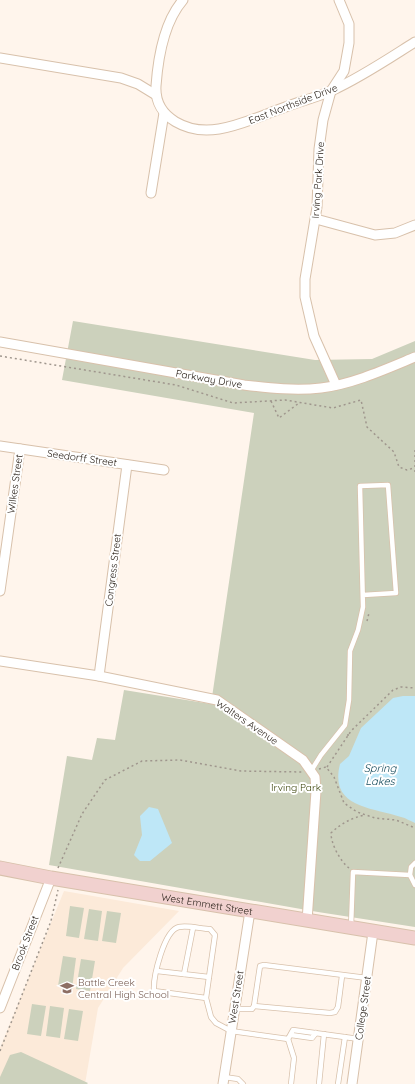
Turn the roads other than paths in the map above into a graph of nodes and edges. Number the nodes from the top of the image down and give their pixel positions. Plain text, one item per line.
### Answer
1 (183, 0) edge
2 (339, 0) edge
3 (415, 42) edge
4 (0, 58) edge
5 (331, 91) junction
6 (156, 95) junction
7 (164, 113) junction
8 (151, 193) dead end
9 (316, 219) junction
10 (415, 225) edge
11 (0, 342) edge
12 (415, 357) edge
13 (336, 385) junction
14 (0, 446) edge
15 (20, 449) junction
16 (127, 465) junction
17 (164, 470) dead end
18 (0, 591) edge
19 (363, 595) junction
20 (0, 660) edge
21 (100, 676) junction
22 (311, 771) junction
23 (415, 863) edge
24 (0, 868) edge
25 (410, 875) junction
26 (56, 878) junction
27 (415, 884) edge
28 (250, 911) junction
29 (307, 921) junction
30 (193, 928) junction
31 (351, 928) junction
32 (373, 932) junction
33 (415, 938) edge
34 (156, 971) junction
35 (184, 974) junction
36 (342, 976) junction
37 (209, 977) junction
38 (367, 978) junction
39 (206, 998) junction
40 (254, 1006) junction
41 (0, 1008) edge
42 (235, 1009) junction
43 (231, 1031) junction
44 (324, 1034) junction
45 (290, 1037) junction
46 (345, 1037) junction
47 (359, 1039) junction
48 (224, 1080) edge
49 (243, 1084) edge
50 (291, 1084) edge
51 (319, 1084) edge
52 (338, 1084) edge
53 (352, 1084) edge

1 - 6 street
2 - 5 street, Irving Park Drive
3 - 5 street, East Northside Drive
4 - 6 street
5 - 7 street, East Northside Drive
5 - 9 street, Irving Park Drive
6 - 7 street
7 - 8 street
9 - 10 street
9 - 13 street, Irving Park Drive
11 - 13 street, Parkway Drive
12 - 13 street, Parkway Drive
14 - 15 street, Seedorff Street
15 - 16 street, Seedorff Street
15 - 18 street, Wilkes Street
16 - 17 street, Seedorff Street
16 - 21 street, Congress Street
19 - 19 lane
19 - 22 lane
20 - 21 street, Walters Avenue
21 - 22 street, Walters Avenue
22 - 29 street, Walters Avenue
23 - 25 lane
24 - 26 street, West Emmett Street
25 - 27 lane
25 - 31 lane
26 - 28 street, West Emmett Street
26 - 41 street, Brook Street
28 - 29 street, West Emmett Street
28 - 42 street, West Street
29 - 31 street, West Emmett Street
30 - 34 lane
30 - 35 lane
30 - 37 lane
31 - 32 street, West Emmett Street
32 - 33 street, West Emmett Street
32 - 38 street, College Street
34 - 35 lane
34 - 39 lane
35 - 37 lane
36 - 38 lane
36 - 40 lane
36 - 40 lane
37 - 39 lane
38 - 47 street, College Street
39 - 43 lane
40 - 42 lane
42 - 43 street, West Street
43 - 45 lane
43 - 48 street, West Street
44 - 45 lane
44 - 46 lane
44 - 51 lane
45 - 50 lane
46 - 47 lane
46 - 52 lane
47 - 53 street, College Street
48 - 49 lane

